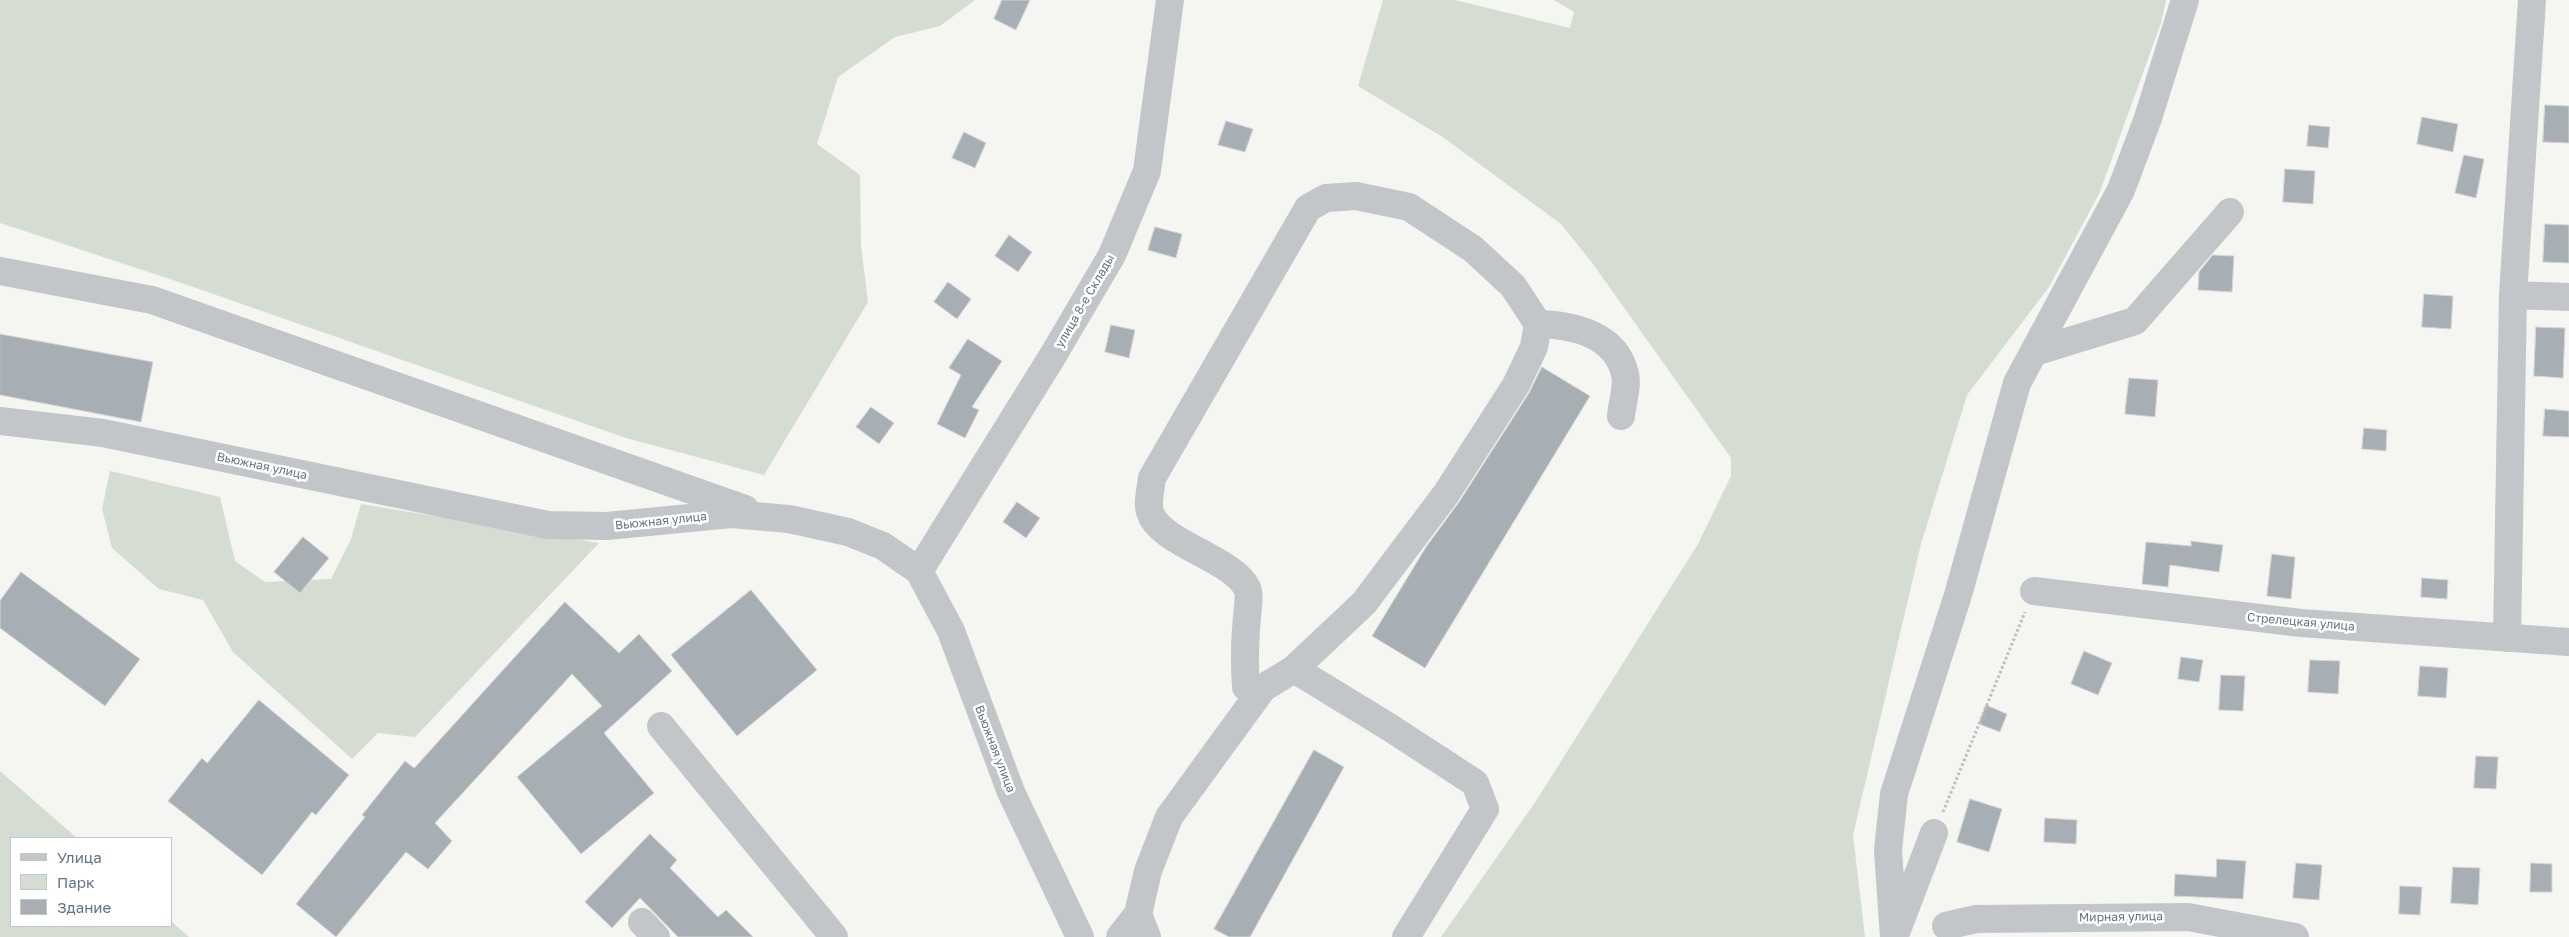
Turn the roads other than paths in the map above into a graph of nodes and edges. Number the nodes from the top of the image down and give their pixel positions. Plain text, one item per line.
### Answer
1 (1170, 0) edge
2 (2186, 0) edge
3 (2532, 0) edge
4 (2230, 212) dead end
5 (0, 271) edge
6 (2513, 295) junction
7 (2569, 297) edge
8 (1538, 324) junction
9 (2034, 352) junction
10 (1620, 416) dead end
11 (0, 421) edge
12 (768, 517) junction
13 (919, 571) junction
14 (2034, 591) road end
15 (2507, 638) junction
16 (2569, 642) edge
17 (1294, 669) junction
18 (1264, 688) junction
19 (661, 726) dead end
20 (1934, 833) road end
21 (1142, 926) edge
22 (1946, 926) dead end
23 (834, 937) edge
24 (1080, 937) edge
25 (1120, 937) edge
26 (1406, 937) edge
27 (1894, 937) edge
28 (2295, 937) edge

1 - 13 street, улица 8-е Склады
2 - 9 street
3 - 6 street
4 - 9 street
5 - 12 street
6 - 7 street
6 - 15 street
8 - 10 street
8 - 17 street
8 - 18 street
9 - 27 street
11 - 12 street, Вьюжная улица
12 - 13 street, Вьюжная улица
13 - 24 street, Вьюжная улица
14 - 15 street, Стрелецкая улица
15 - 16 street, Стрелецкая улица
17 - 18 street
17 - 26 street
18 - 21 street
19 - 23 street
20 - 27 street
21 - 25 street
22 - 28 street, Мирная улица

